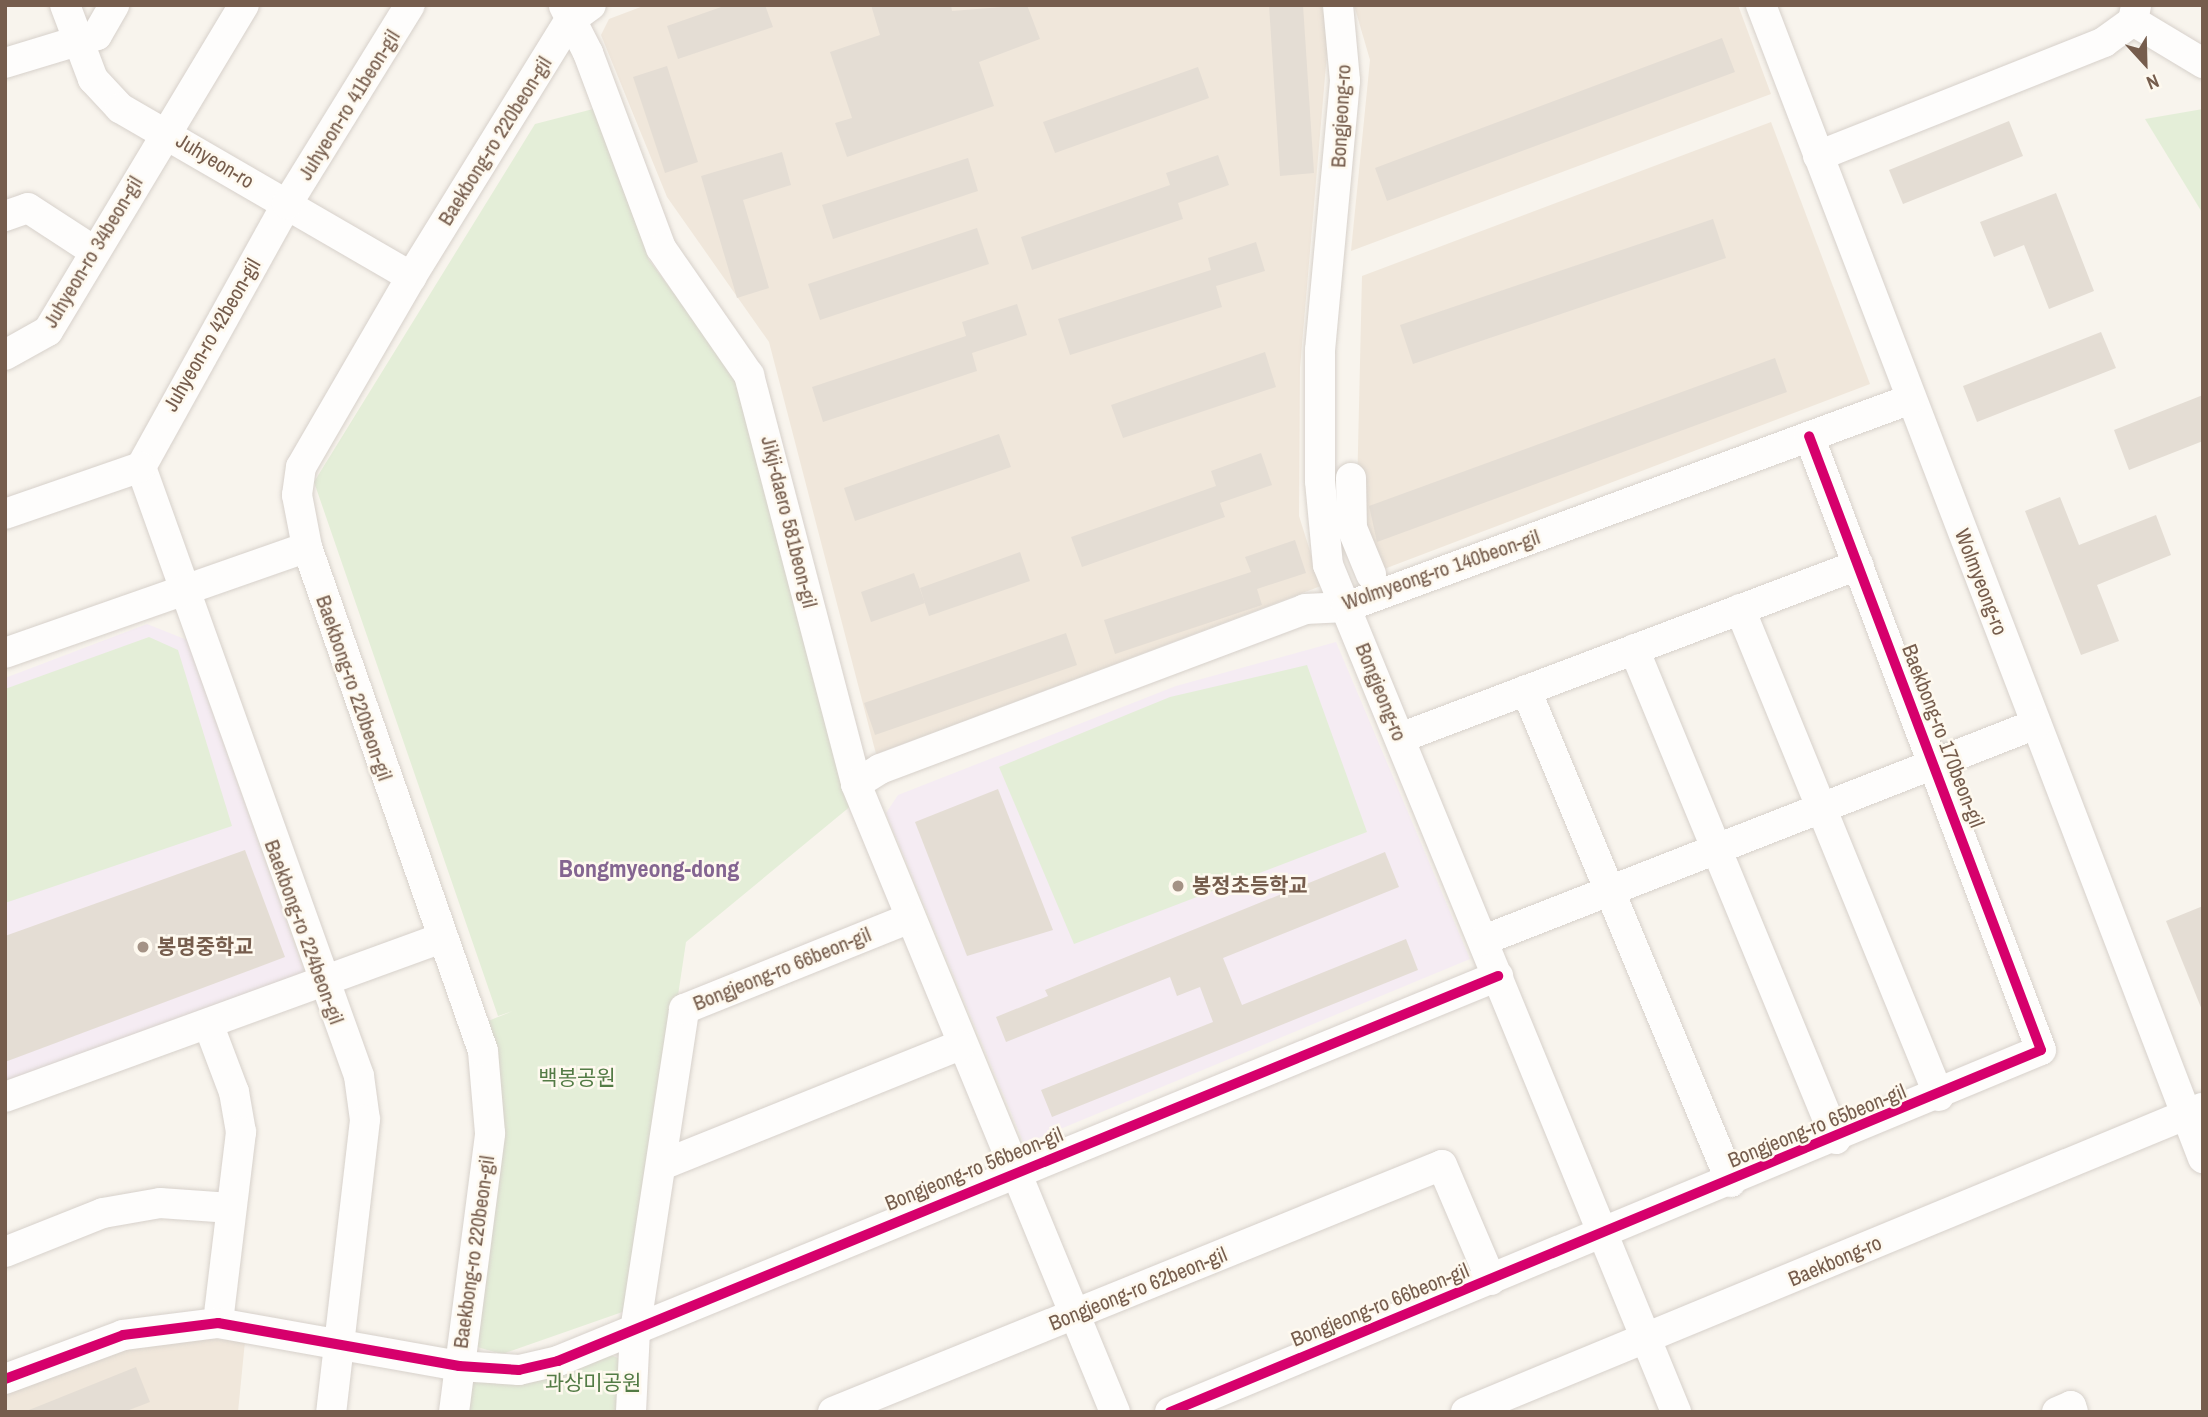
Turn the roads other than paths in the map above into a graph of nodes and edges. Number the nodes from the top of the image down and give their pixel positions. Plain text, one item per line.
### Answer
1 (65, 5) edge
2 (114, 5) edge
3 (244, 5) edge
4 (410, 5) edge
5 (1338, 5) edge
6 (1761, 5) edge
7 (575, 11) edge
8 (2134, 13) edge
9 (75, 36) junction
10 (5, 63) edge
11 (2203, 63) edge
12 (164, 131) junction
13 (1818, 156) junction
14 (287, 204) junction
15 (17, 212) edge
16 (94, 251) junction
17 (411, 277) junction
18 (5, 355) edge
19 (1911, 399) junction
20 (1809, 436) junction
21 (141, 467) junction
22 (1351, 478) dead end
23 (5, 514) edge
24 (307, 547) junction
25 (1858, 565) junction
26 (1371, 573) dead end
27 (184, 591) junction
28 (1346, 607) junction
29 (1740, 609) junction
30 (1634, 649) junction
31 (5, 653) edge
32 (1526, 690) junction
33 (2036, 724) junction
34 (1400, 738) junction
35 (1933, 764) junction
36 (856, 784) junction
37 (1819, 809) junction
38 (1717, 849) junction
39 (1609, 891) junction
40 (910, 918) junction
41 (438, 939) junction
42 (1484, 940) junction
43 (1498, 976) junction
44 (322, 986) junction
45 (209, 1026) junction
46 (960, 1045) junction
47 (2041, 1050) joint
48 (1939, 1096) junction
49 (5, 1097) edge
50 (2194, 1112) edge
51 (1836, 1139) junction
52 (2203, 1158) edge
53 (662, 1165) junction
54 (1012, 1173) junction
55 (1731, 1182) junction
56 (230, 1208) junction
57 (1605, 1234) junction
58 (5, 1252) edge
59 (1491, 1280) junction
60 (1073, 1315) junction
61 (218, 1323) junction
62 (635, 1331) junction
63 (1646, 1339) junction
64 (337, 1349) junction
65 (459, 1366) junction
66 (5, 1379) edge
67 (331, 1412) edge
68 (454, 1412) edge
69 (631, 1412) edge
70 (833, 1412) edge
71 (1115, 1412) edge
72 (1170, 1412) edge
73 (1466, 1412) edge
74 (1676, 1412) edge
75 (2057, 1412) edge
76 (2073, 1412) edge

1 - 9 street, Juhyeon-ro
2 - 9 street
3 - 12 street, Juhyeon-ro 34beon-gil
4 - 14 street, Juhyeon-ro 41beon-gil
5 - 28 street, Bongjeong-ro
6 - 13 street, Wolmyeong-ro
7 - 17 street, Baekbong-ro 220beon-gil
7 - 36 street, Jikji-daero 581beon-gil
8 - 11 street
8 - 13 street
9 - 10 street
9 - 12 street, Juhyeon-ro
12 - 14 street, Juhyeon-ro
12 - 16 street, Juhyeon-ro 34beon-gil
13 - 19 street, Wolmyeong-ro
14 - 17 street, Juhyeon-ro
14 - 21 street, Juhyeon-ro 42beon-gil
15 - 16 street
16 - 18 street, Juhyeon-ro 34beon-gil
17 - 24 street, Baekbong-ro 220beon-gil
19 - 20 street, Wolmyeong-ro 140beon-gil
19 - 33 street, Wolmyeong-ro
20 - 25 street, Baekbong-ro 170beon-gil
20 - 28 street, Wolmyeong-ro 140beon-gil
21 - 23 street
21 - 27 street, Baekbong-ro 224beon-gil
22 - 26 street
24 - 27 street
24 - 41 street, Baekbong-ro 220beon-gil
25 - 29 street
25 - 35 street, Baekbong-ro 170beon-gil
27 - 31 street
27 - 44 street, Baekbong-ro 224beon-gil
28 - 34 street, Bongjeong-ro
28 - 36 street, Wolmyeong-ro 140beon-gil
29 - 30 street
29 - 37 street, Bongjeong-ro 65beon-gil
30 - 32 street
30 - 38 street, Bongjeong-ro 65beon-gil
32 - 34 street
32 - 39 street, Bongjeong-ro 65beon-gil
33 - 35 street
33 - 50 street, Wolmyeong-ro
34 - 42 street, Bongjeong-ro
35 - 37 street
35 - 47 street, Baekbong-ro 170beon-gil
36 - 40 street, Jikji-daero 581beon-gil
37 - 38 street
37 - 48 street, Bongjeong-ro 65beon-gil
38 - 39 street
38 - 51 street, Bongjeong-ro 65beon-gil
39 - 42 street
39 - 55 street, Bongjeong-ro 65beon-gil
40 - 46 street, Jikji-daero 581beon-gil
40 - 53 street, Bongjeong-ro 66beon-gil
41 - 44 street
41 - 65 street, Baekbong-ro 220beon-gil
42 - 43 street, Bongjeong-ro
43 - 54 street, Bongjeong-ro 56beon-gil
43 - 57 street, Bongjeong-ro
44 - 45 street
44 - 64 street, Baekbong-ro 224beon-gil
45 - 49 street
45 - 56 street
46 - 53 street
46 - 54 street, Jikji-daero 581beon-gil
47 - 48 street, Bongjeong-ro 65beon-gil
48 - 51 street, Bongjeong-ro 65beon-gil
50 - 52 street, Wolmyeong-ro
50 - 63 street, Baekbong-ro
51 - 55 street, Bongjeong-ro 65beon-gil
53 - 62 street, Bongjeong-ro 66beon-gil
54 - 60 street, Jikji-daero 581beon-gil
54 - 62 street, Bongjeong-ro 56beon-gil
55 - 57 street, Bongjeong-ro 65beon-gil
56 - 58 street
56 - 61 street
57 - 59 street, Bongjeong-ro 66beon-gil
57 - 63 street, Bongjeong-ro
59 - 60 street, Bongjeong-ro 62beon-gil
59 - 72 street, Bongjeong-ro 66beon-gil
60 - 70 street, Bongjeong-ro 62beon-gil
60 - 71 street, Jikji-daero 581beon-gil
61 - 64 street, Bongjeong-ro 56beon-gil
61 - 66 street, Bongjeong-ro 56beon-gil
62 - 65 street, Bongjeong-ro 56beon-gil
62 - 69 street, Bongjeong-ro 66beon-gil
63 - 73 street, Baekbong-ro
63 - 74 street, Bongjeong-ro
64 - 65 street, Bongjeong-ro 56beon-gil
64 - 67 street, Baekbong-ro 224beon-gil
65 - 68 street, Baekbong-ro 220beon-gil
75 - 76 street

